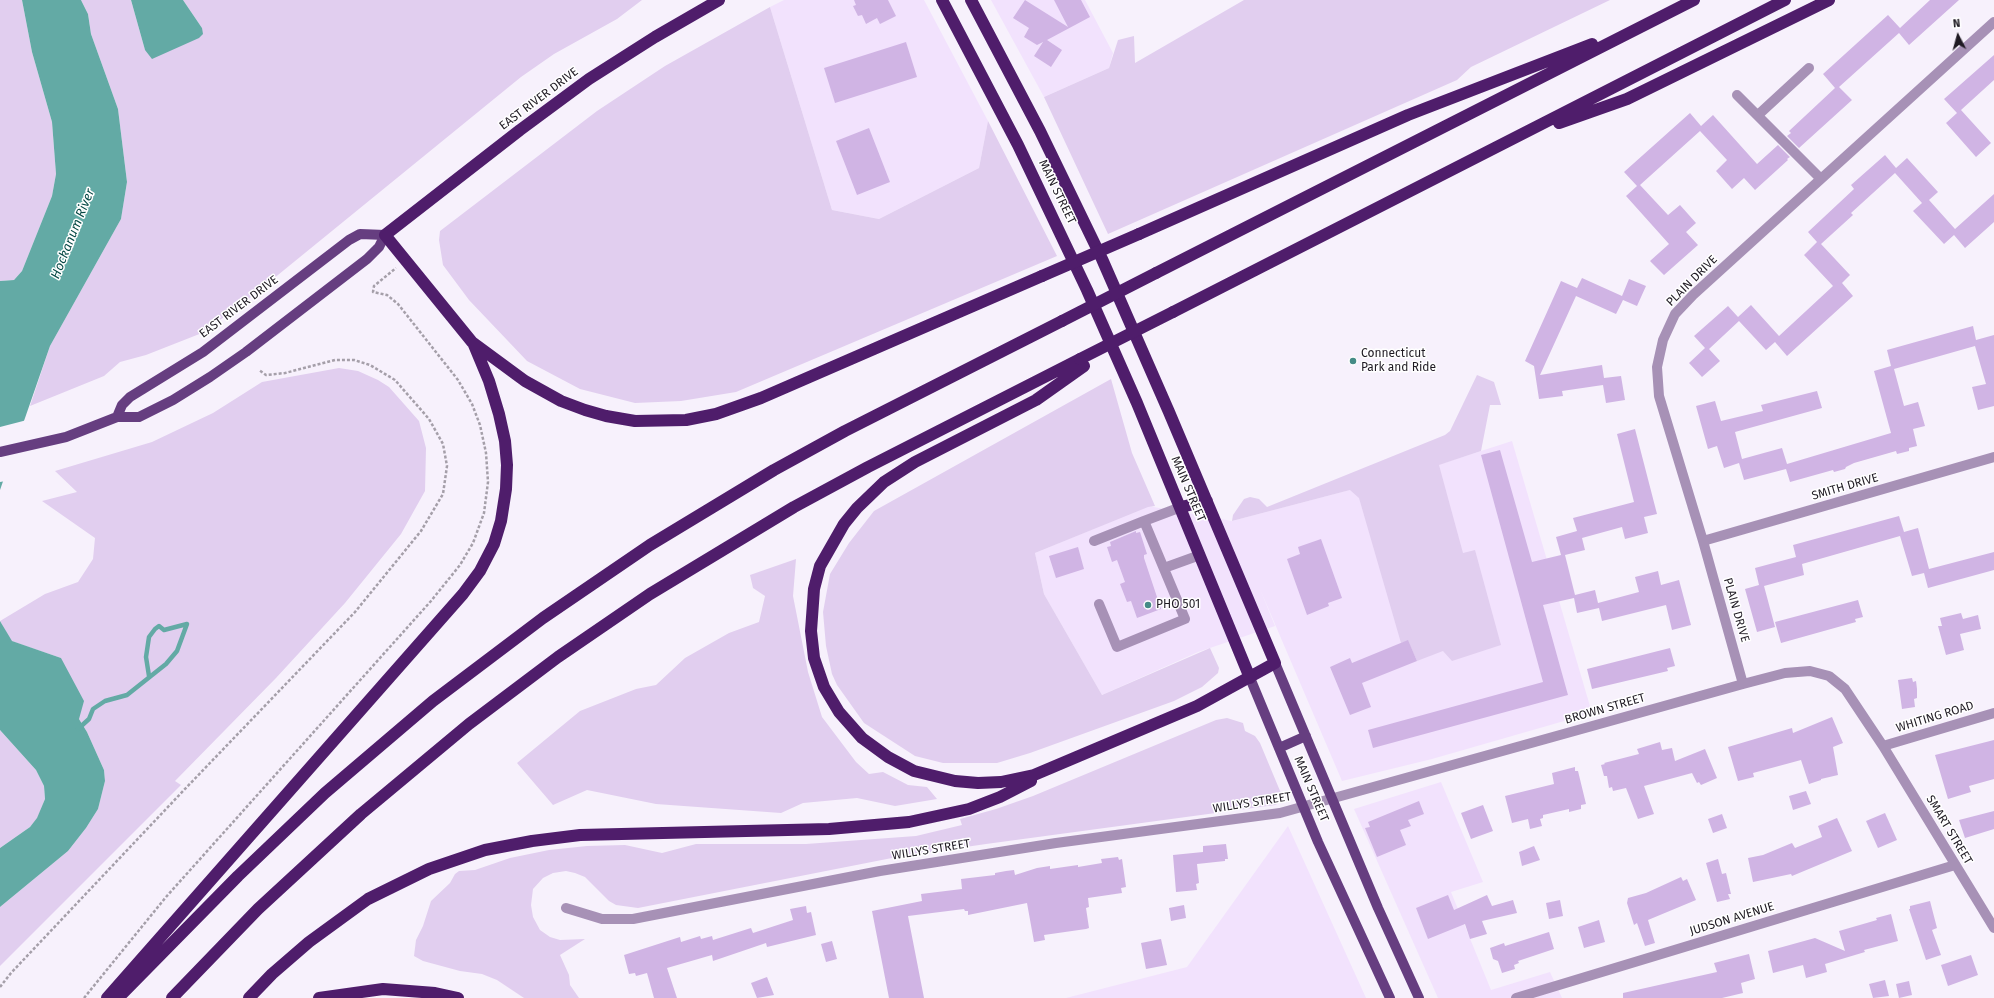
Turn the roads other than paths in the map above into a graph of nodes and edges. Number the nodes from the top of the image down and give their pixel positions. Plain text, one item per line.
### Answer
1 (719, 0) edge
2 (942, 0) edge
3 (971, 0) edge
4 (1694, 0) edge
5 (1785, 0) edge
6 (1829, 0) edge
7 (1994, 22) edge
8 (1645, 24) junction
9 (1809, 68) dead end
10 (1737, 95) dead end
11 (1758, 115) junction
12 (1520, 136) junction
13 (1821, 179) junction
14 (385, 235) junction
15 (472, 342) junction
16 (1082, 362) junction
17 (117, 417) junction
18 (0, 452) edge
19 (1994, 457) edge
20 (1207, 501) junction
21 (1181, 507) junction
22 (1144, 521) junction
23 (1094, 541) dead end
24 (1703, 541) junction
25 (1200, 555) junction
26 (1164, 568) junction
27 (1099, 604) dead end
28 (1275, 663) junction
29 (1250, 678) junction
30 (1743, 684) junction
31 (1994, 713) edge
32 (1306, 736) junction
33 (1883, 746) junction
34 (1279, 748) junction
35 (1043, 772) junction
36 (1332, 800) junction
37 (1304, 807) junction
38 (1955, 865) junction
39 (566, 908) dead end
40 (1994, 928) edge
41 (1544, 994) edge
42 (107, 998) edge
43 (118, 998) edge
44 (172, 998) edge
45 (249, 998) edge
46 (319, 998) edge
47 (458, 998) edge
48 (1390, 998) edge
49 (1419, 998) edge
50 (1516, 998) edge

1 - 14 highway, EAST RIVER DRIVE
2 - 21 highway, MAIN STREET
3 - 20 highway, MAIN STREET
4 - 8 highway
5 - 12 highway
6 - 12 highway
7 - 13 street, PLAIN DRIVE
8 - 15 highway, bridge
8 - 43 highway, bridge
9 - 11 street
10 - 11 street
11 - 13 street
12 - 16 highway, bridge
13 - 24 street, PLAIN DRIVE
14 - 15 highway
14 - 17 main road, EAST RIVER DRIVE
14 - 17 main road, EAST RIVER DRIVE
15 - 42 highway
16 - 35 highway
16 - 44 highway
17 - 18 main road, EAST RIVER DRIVE
19 - 24 street, SMITH DRIVE
20 - 21 highway
20 - 28 highway, MAIN STREET
21 - 22 street
21 - 25 highway, MAIN STREET
22 - 23 street
22 - 26 street
24 - 30 street, PLAIN DRIVE
25 - 26 street
25 - 29 highway, MAIN STREET
26 - 27 street
28 - 29 highway
28 - 32 main road, MAIN STREET
29 - 34 main road, MAIN STREET
29 - 35 highway
30 - 33 street, BROWN STREET
30 - 36 street, BROWN STREET
31 - 33 street, WHITING ROAD
32 - 34 main road
32 - 36 main road, MAIN STREET
33 - 38 street, SMART STREET
34 - 37 main road, MAIN STREET
35 - 45 highway
36 - 37 street, BROWN STREET
36 - 49 main road, MAIN STREET
37 - 39 street, WILLYS STREET
37 - 48 main road, MAIN STREET
38 - 40 street, SMART STREET
38 - 41 street, JUDSON AVENUE
41 - 50 street, JUDSON AVENUE
46 - 47 highway

